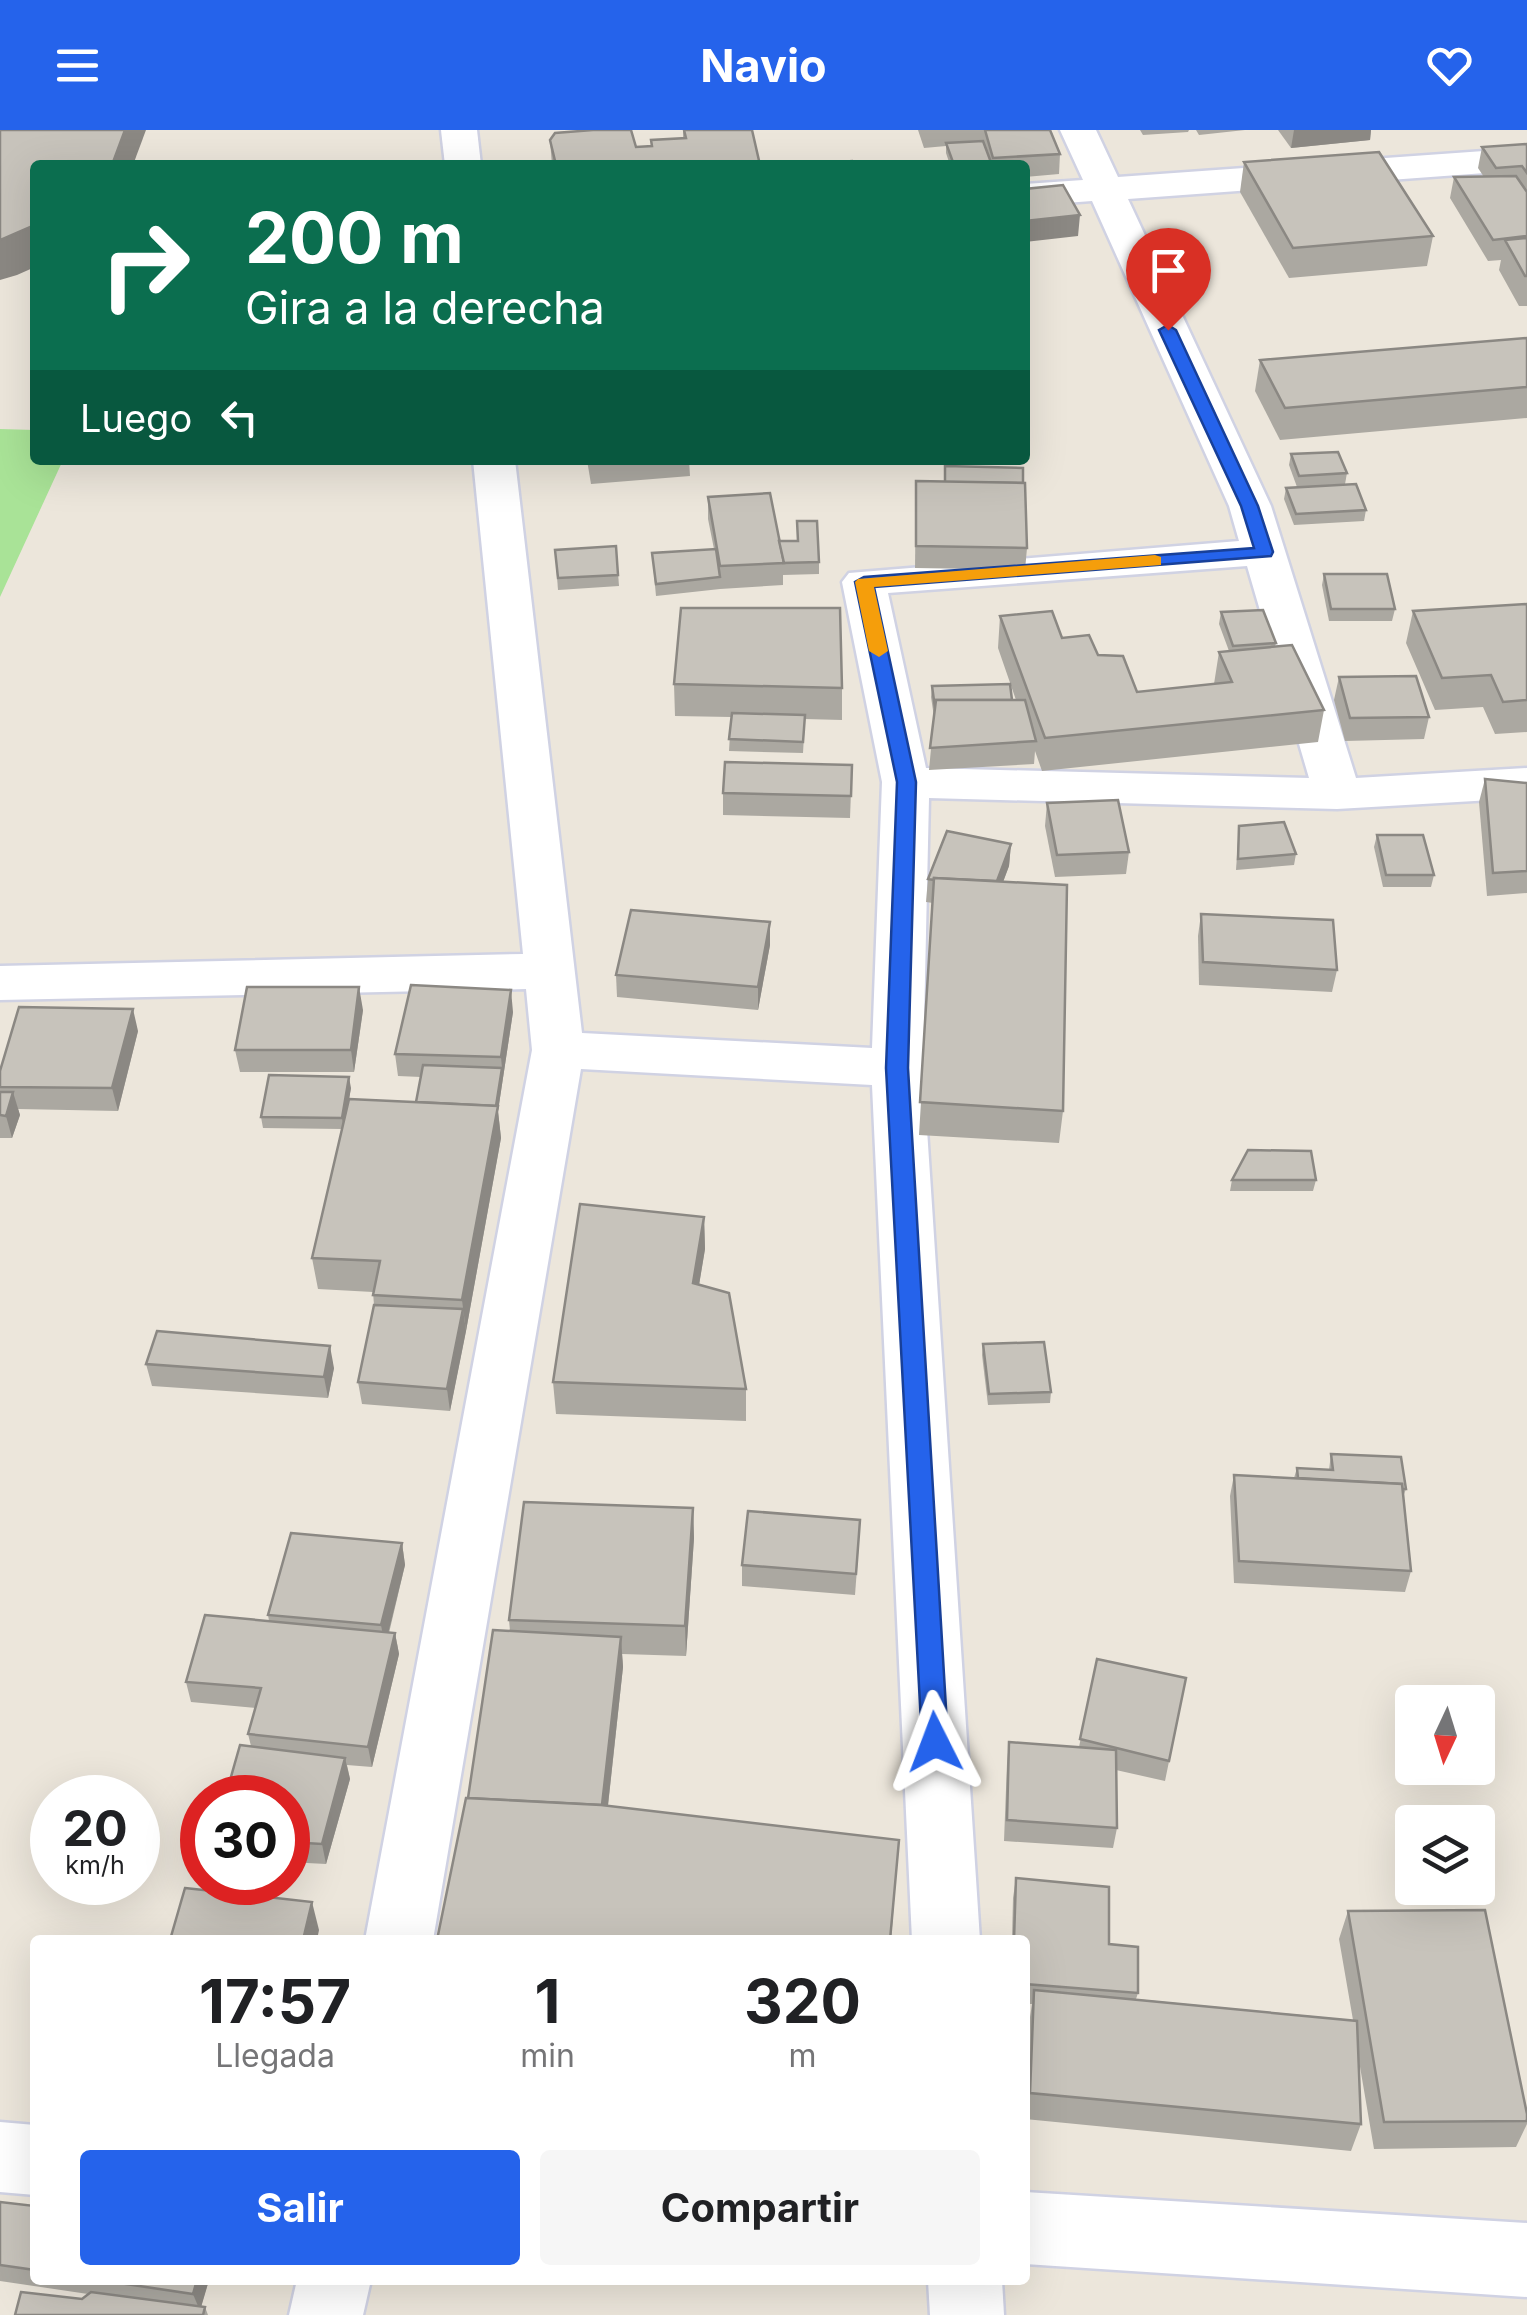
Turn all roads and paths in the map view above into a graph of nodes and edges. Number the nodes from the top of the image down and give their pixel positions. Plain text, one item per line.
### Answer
1 (460, 130) edge
2 (1078, 130) edge
3 (1527, 159) edge
4 (463, 160) edge
5 (1102, 189) junction
6 (1030, 195) edge
7 (495, 465) edge
8 (1264, 552) junction
9 (906, 782) junction
10 (1527, 783) edge
11 (1336, 794) junction
12 (548, 971) junction
13 (0, 984) edge
14 (558, 1050) junction
15 (897, 1068) junction
16 (400, 1935) edge
17 (946, 1935) edge
18 (0, 2157) edge
19 (30, 2160) edge
20 (1030, 2228) edge
21 (1527, 2260) edge
22 (333, 2285) edge
23 (965, 2285) edge
24 (326, 2315) edge
25 (967, 2315) edge

1 - 4 street
2 - 5 street
3 - 5 street
5 - 6 street
5 - 8 street
7 - 12 street
8 - 9 street
8 - 11 street
9 - 11 street
9 - 15 street
10 - 11 street
12 - 13 street
12 - 14 street
14 - 15 street
14 - 16 street
15 - 17 street
18 - 19 street
20 - 21 street
22 - 24 street
23 - 25 street

